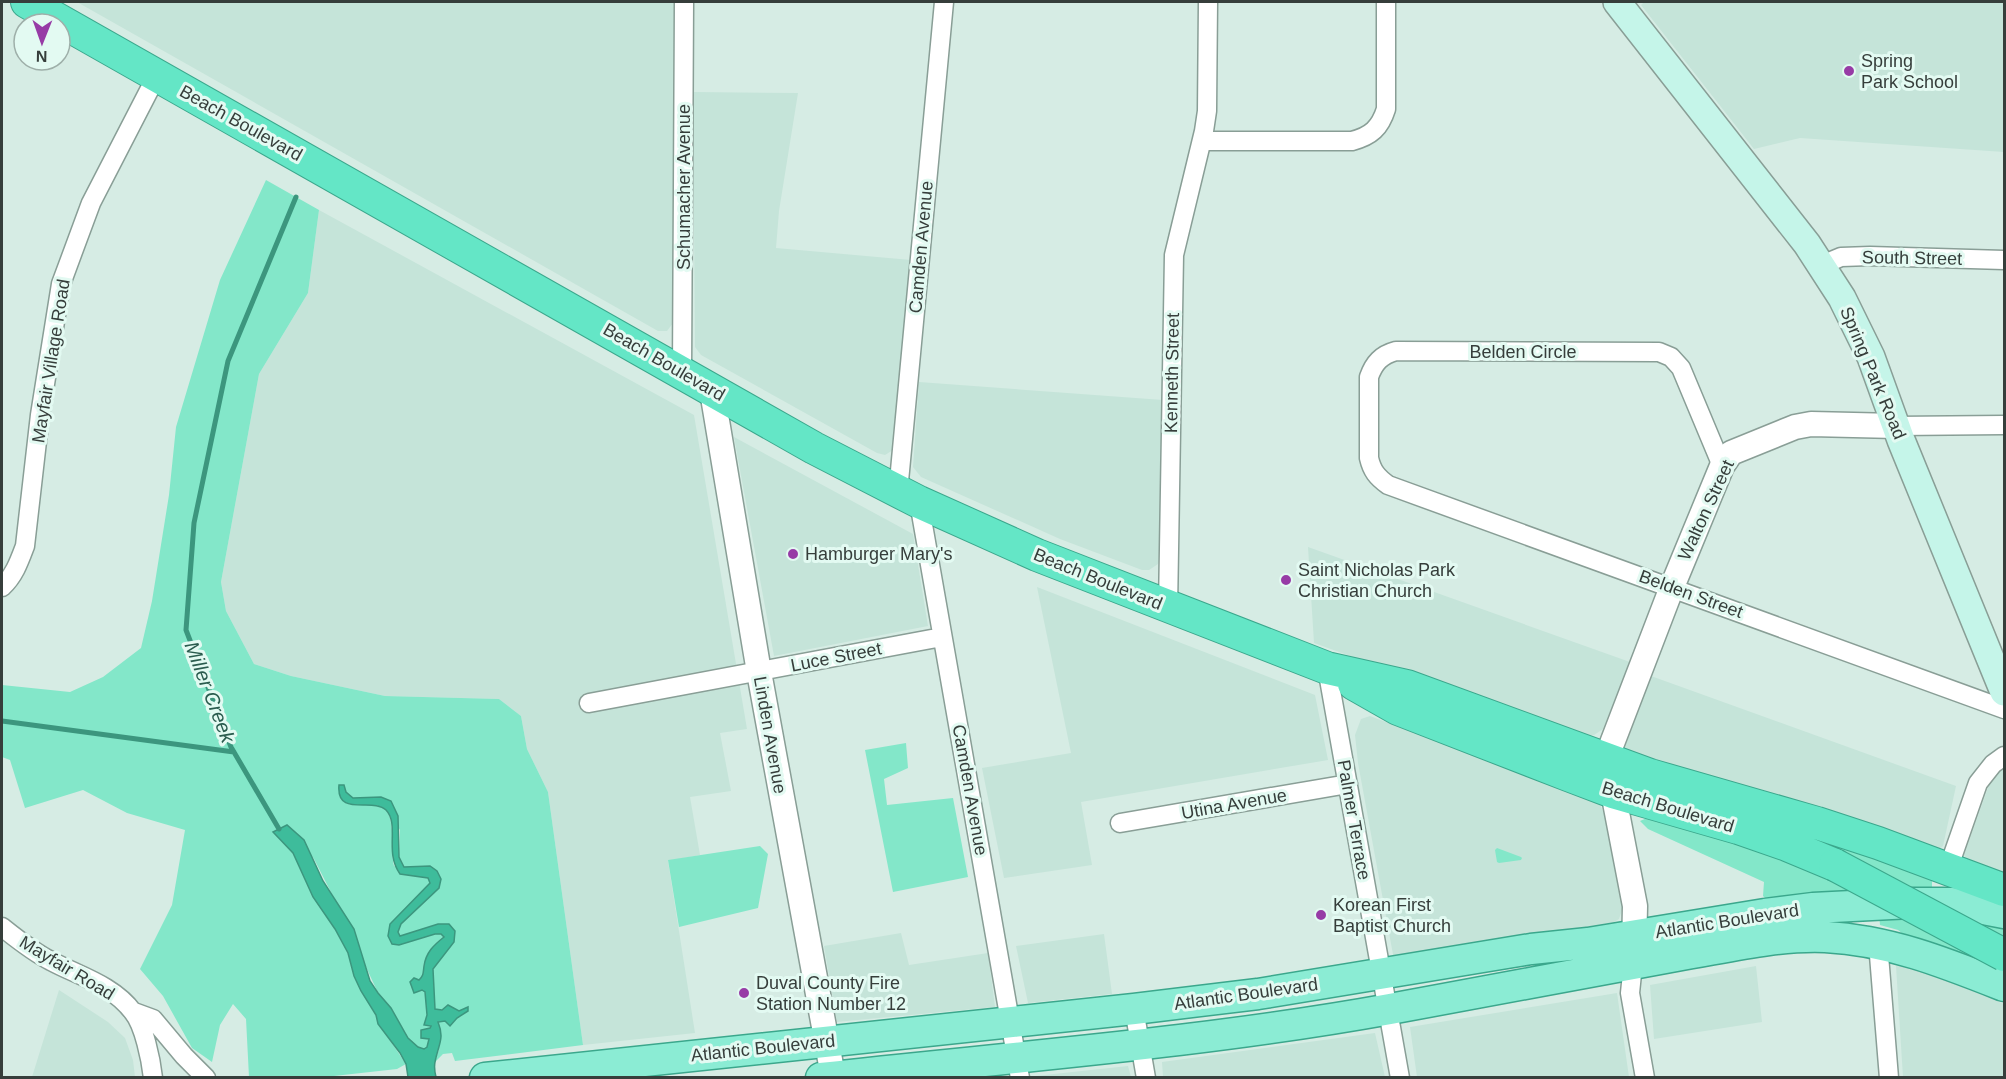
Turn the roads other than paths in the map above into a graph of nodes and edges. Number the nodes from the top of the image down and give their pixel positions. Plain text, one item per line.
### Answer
1 (27, 2) edge
2 (684, 2) edge
3 (944, 2) edge
4 (1208, 2) edge
5 (1386, 2) edge
6 (1617, 2) edge
7 (157, 75) junction
8 (1202, 141) junction
9 (2004, 260) edge
10 (1822, 265) junction
11 (682, 372) junction
12 (712, 391) junction
13 (2004, 425) edge
14 (1896, 426) junction
15 (1722, 466) junction
16 (1378, 478) joint
17 (909, 497) junction
18 (2, 587) edge
19 (1672, 587) junction
20 (1168, 608) junction
21 (942, 637) junction
22 (1327, 668) junction
23 (759, 672) junction
24 (2004, 692) edge
25 (589, 703) dead end
26 (2004, 709) edge
27 (2004, 756) edge
28 (1605, 759) junction
29 (1348, 784) junction
30 (1613, 792) junction
31 (1120, 823) dead end
32 (1948, 869) junction
33 (2004, 890) edge
34 (2004, 913) edge
35 (2, 927) edge
36 (1878, 943) junction
37 (1634, 950) junction
38 (2004, 956) edge
39 (1381, 974) junction
40 (2004, 986) edge
41 (1134, 1009) junction
42 (1388, 1009) junction
43 (134, 1012) junction
44 (1011, 1022) junction
45 (826, 1042) junction
46 (1140, 1044) junction
47 (1019, 1068) edge
48 (642, 1069) edge
49 (153, 1077) edge
50 (206, 1077) edge
51 (485, 1077) edge
52 (829, 1077) edge
53 (1146, 1077) edge
54 (1400, 1077) edge
55 (1645, 1077) edge
56 (1889, 1077) edge

1 - 7 highway, Beach Boulevard
2 - 11 street, Schumacher Avenue
3 - 17 street, Camden Avenue
4 - 8 street, Kenneth Street
5 - 8 street
6 - 10 main road, Spring Park Road
7 - 11 highway, Beach Boulevard
7 - 18 street, Mayfair Village Road
8 - 20 street, Kenneth Street
9 - 10 street, South Street
10 - 14 main road, Spring Park Road
11 - 12 highway, Beach Boulevard
12 - 17 highway, Beach Boulevard
12 - 23 street, Linden Avenue
13 - 14 street, Walton Street
14 - 15 street, Walton Street
14 - 24 main road, Spring Park Road
15 - 16 street, Belden Circle
15 - 19 street, Walton Street
16 - 19 street, Belden Street
17 - 20 highway, Beach Boulevard
17 - 21 street, Camden Avenue
19 - 26 street, Belden Street
19 - 28 street, Walton Street
20 - 22 highway, Beach Boulevard
21 - 23 street, Luce Street
21 - 44 street, Camden Avenue
22 - 28 highway, Beach Boulevard
22 - 29 street, Palmer Terrace
22 - 30 highway, Beach Boulevard
23 - 25 street, Luce Street
23 - 45 street, Linden Avenue
27 - 32 street
28 - 30 main road
28 - 32 highway, Beach Boulevard
29 - 31 street, Utina Avenue
29 - 39 street, Palmer Terrace
30 - 37 street
30 - 38 highway, Beach Boulevard, bridge
32 - 33 highway, Beach Boulevard
34 - 37 main road, Atlantic Boulevard
35 - 43 street, Mayfair Road
36 - 37 main road, Atlantic Boulevard
36 - 40 main road, Atlantic Boulevard
36 - 56 street
37 - 39 main road, Atlantic Boulevard
37 - 42 main road, Atlantic Boulevard
37 - 55 street
39 - 41 main road, Atlantic Boulevard
39 - 42 street, Palmer Terrace
41 - 44 main road, Atlantic Boulevard
41 - 46 street
42 - 46 main road, Atlantic Boulevard
42 - 54 street, Palmer Terrace
43 - 49 street, Mayfair Road
43 - 50 street
44 - 45 main road, Atlantic Boulevard
44 - 47 street, Camden Avenue
45 - 48 main road, Atlantic Boulevard
45 - 52 street, Linden Avenue
46 - 47 main road, Atlantic Boulevard
46 - 53 street
47 - 52 main road, Atlantic Boulevard
48 - 51 main road, Atlantic Boulevard

